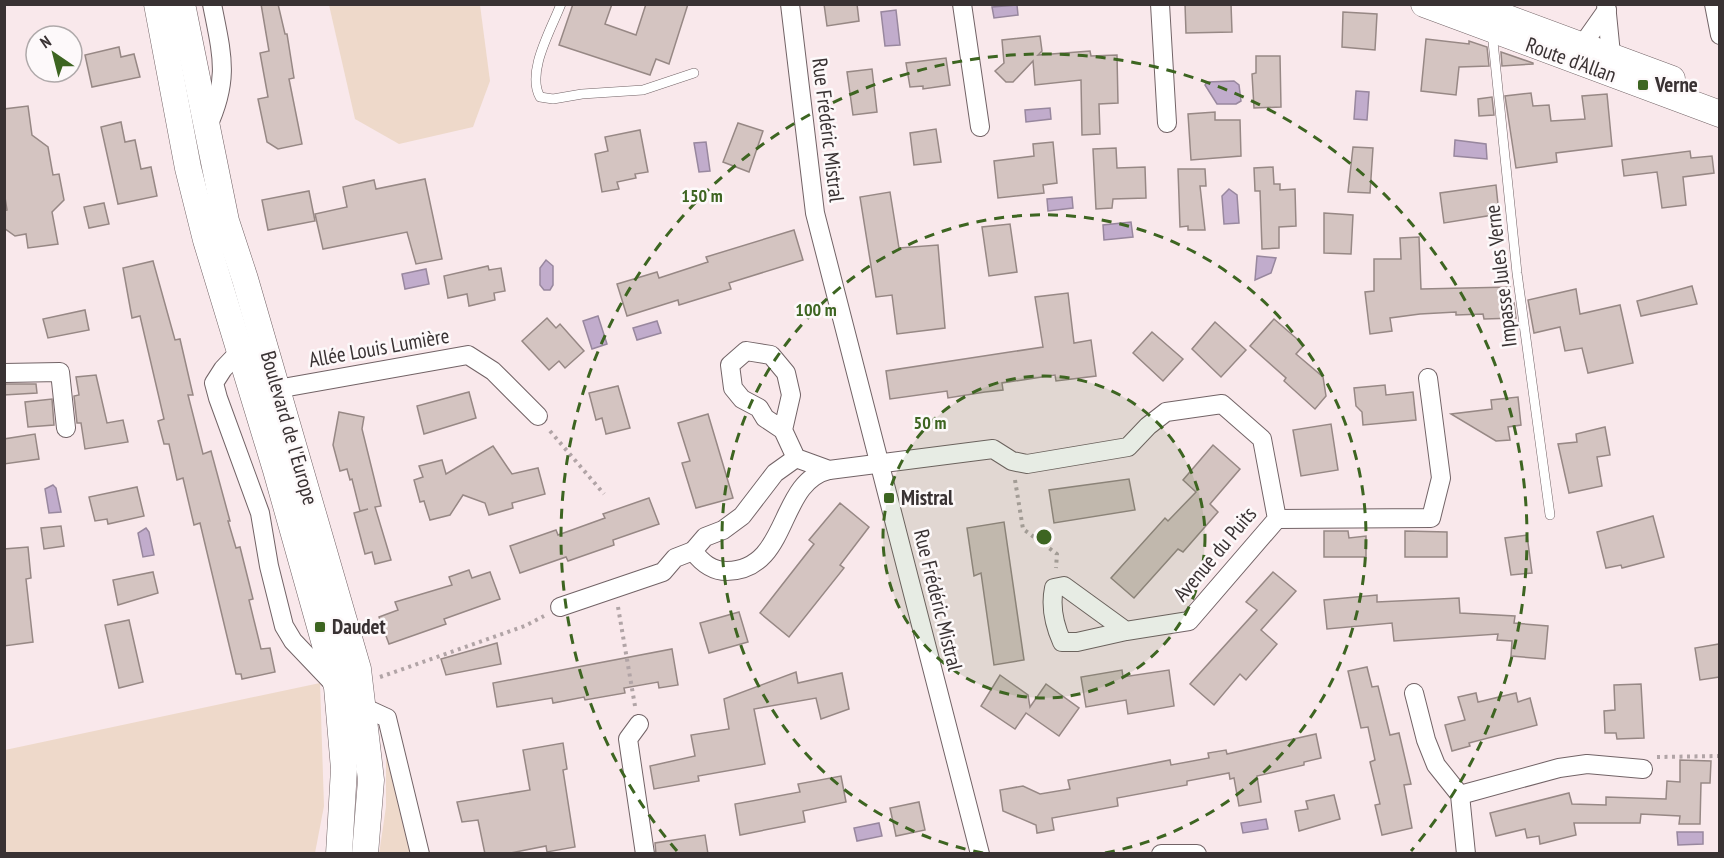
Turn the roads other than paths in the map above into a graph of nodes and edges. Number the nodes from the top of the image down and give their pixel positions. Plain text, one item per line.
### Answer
1 (157, 4) edge
2 (182, 4) edge
3 (212, 4) edge
4 (561, 4) edge
5 (790, 4) edge
6 (962, 4) edge
7 (1160, 4) edge
8 (1424, 4) edge
9 (1470, 4) edge
10 (1714, 4) edge
11 (1606, 8) edge
12 (1495, 23) junction
13 (1719, 35) edge
14 (1580, 54) junction
15 (1608, 64) junction
16 (694, 73) dead end
17 (1719, 108) edge
18 (1167, 123) dead end
19 (980, 127) dead end
20 (206, 129) junction
21 (240, 351) junction
22 (4, 373) edge
23 (1428, 378) dead end
24 (277, 389) junction
25 (538, 416) road end
26 (66, 428) dead end
27 (783, 430) dead end
28 (796, 458) junction
29 (880, 465) junction
30 (829, 470) junction
31 (1550, 515) dead end
32 (1277, 519) junction
33 (693, 551) junction
34 (561, 607) road end
35 (1126, 631) junction
36 (353, 693) junction
37 (1414, 693) dead end
38 (639, 724) road end
39 (1643, 769) road end
40 (1460, 795) junction
41 (339, 854) edge
42 (364, 854) edge
43 (420, 854) edge
44 (645, 854) edge
45 (980, 854) edge
46 (1161, 854) edge
47 (1197, 854) edge
48 (1466, 854) edge

1 - 21 main road, Boulevard de l'Europe
2 - 20 main road, Boulevard de l'Europe
3 - 20 street
4 - 16 lane
5 - 29 street, Rue Frédéric Mistral
6 - 19 street
7 - 18 street
8 - 12 main road, Route d'Allan
9 - 12 main road, Route d'Allan
10 - 13 street
11 - 14 street
11 - 15 street
12 - 14 main road, Route d'Allan
12 - 31 lane, Impasse Jules Verne
14 - 15 main road, Route d'Allan
15 - 17 main road, Route d'Allan
20 - 24 main road, Boulevard de l'Europe
21 - 36 main road, Boulevard de l'Europe
21 - 36 street
22 - 26 street
23 - 32 street
24 - 25 street, Allée Louis Lumière
24 - 36 main road, Boulevard de l'Europe
27 - 28 street
28 - 30 street
28 - 33 street
29 - 30 street, Avenue du Puits
29 - 32 street, Avenue du Puits
29 - 45 street, Rue Frédéric Mistral
30 - 33 street
32 - 35 street, Avenue du Puits
33 - 34 street
35 - 35 street, Avenue du Puits
36 - 41 main road, Boulevard de l'Europe
36 - 42 main road, Boulevard de l'Europe
36 - 43 street
37 - 40 street
38 - 44 street
39 - 40 street
40 - 48 street
46 - 47 street

